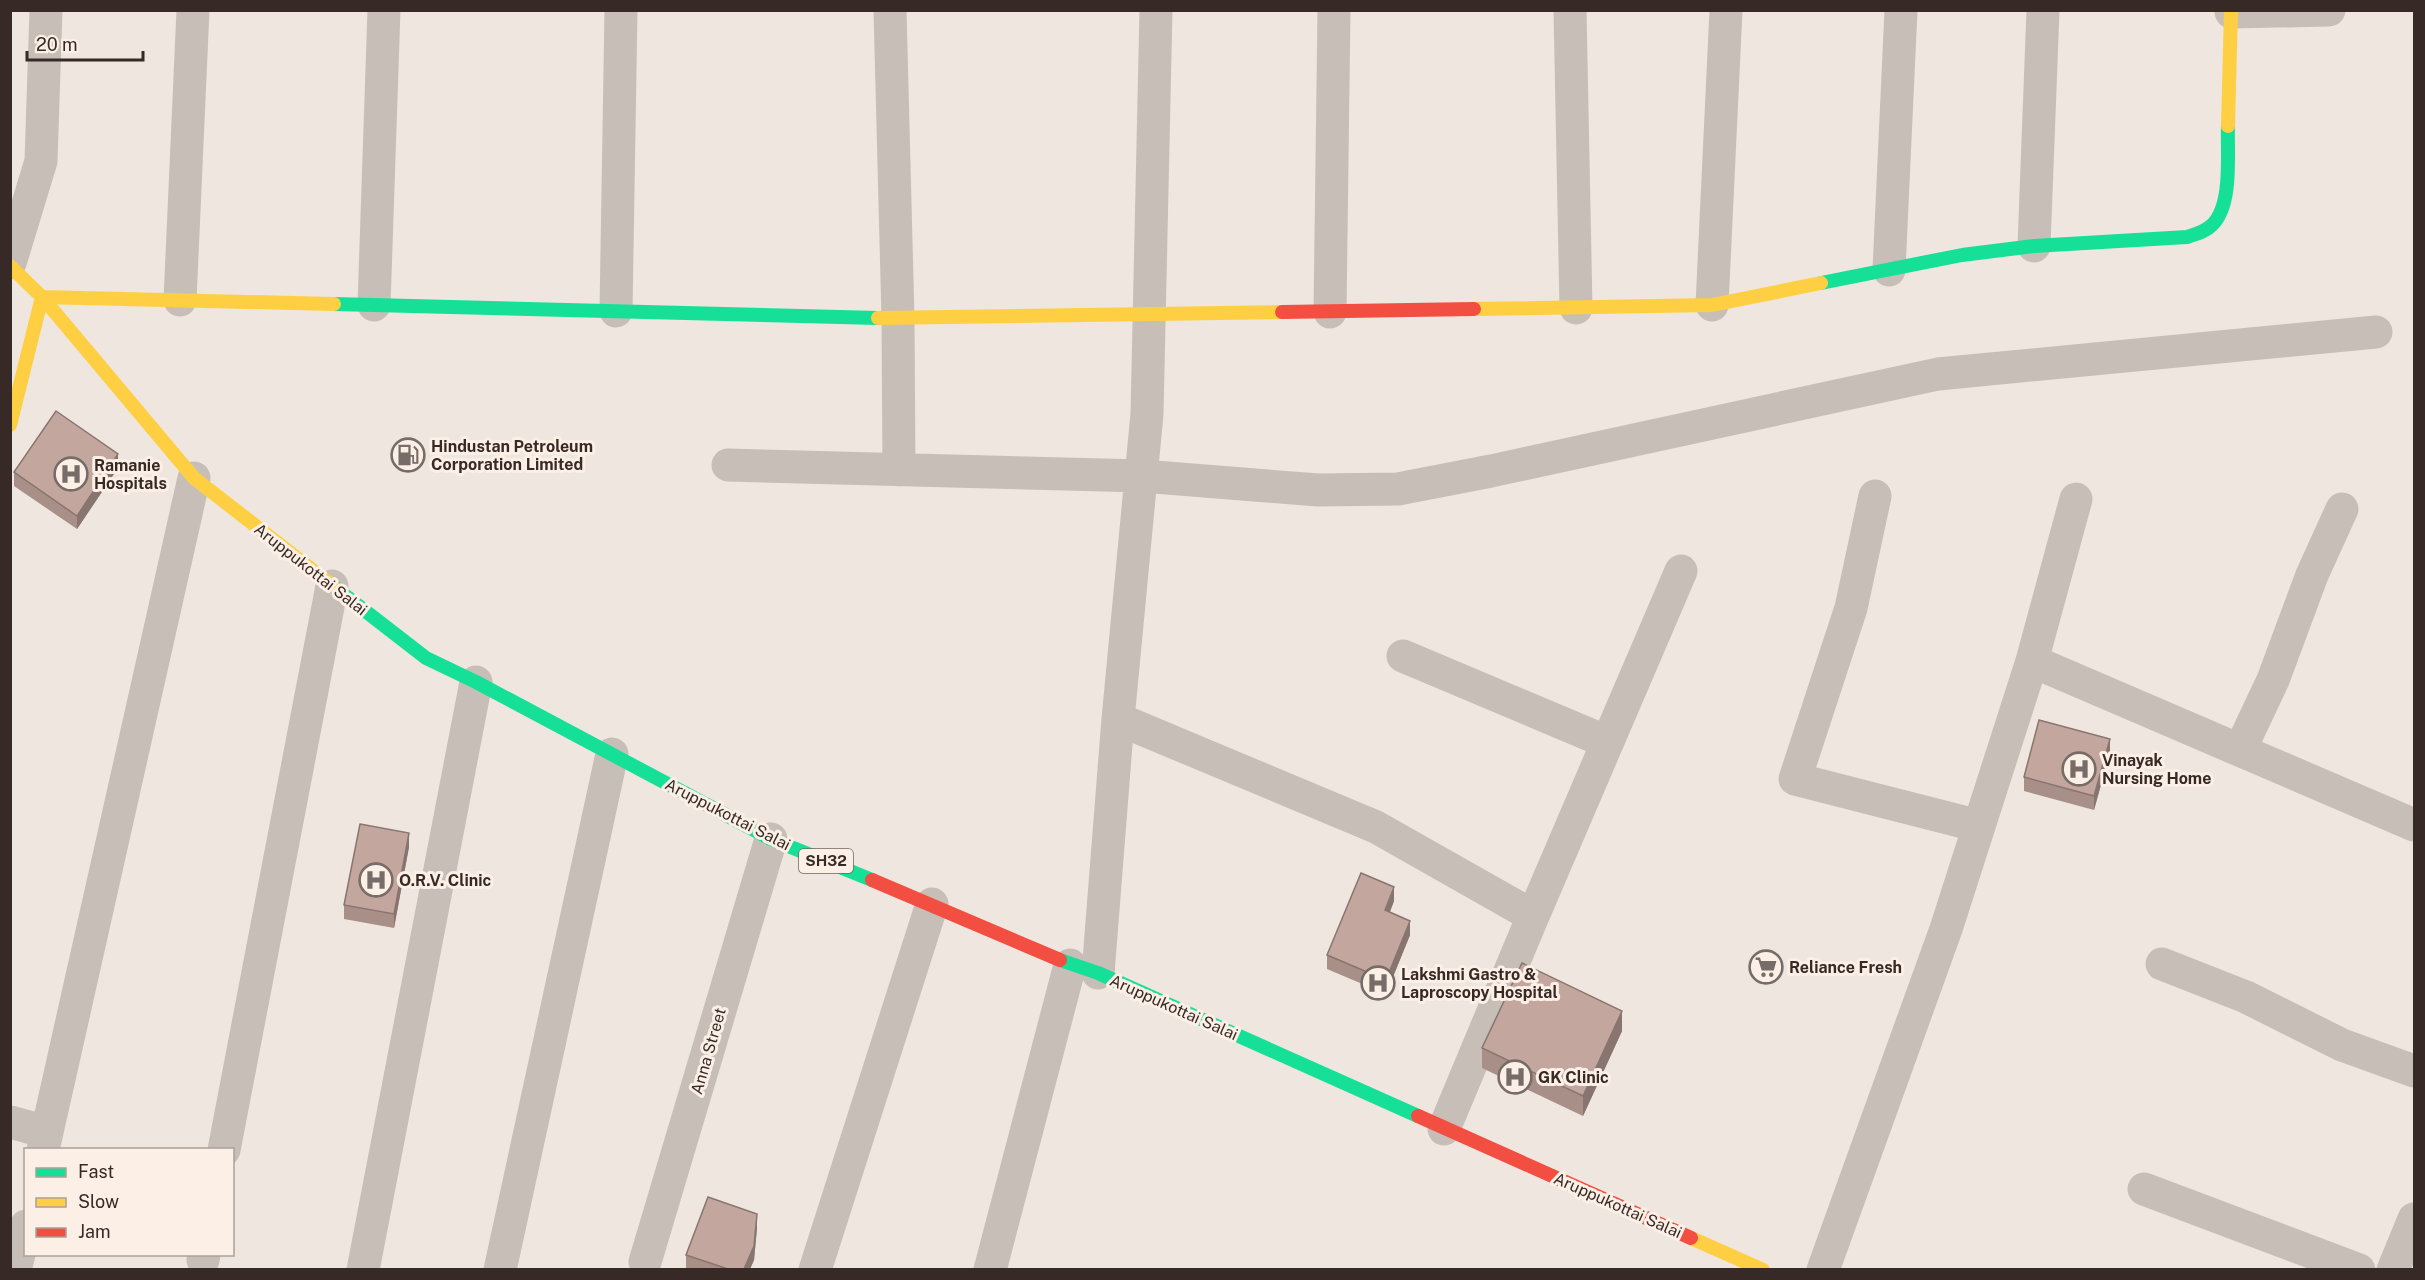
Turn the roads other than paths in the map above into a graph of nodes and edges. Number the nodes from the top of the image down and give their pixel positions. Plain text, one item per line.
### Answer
1 (46, 10) edge
2 (193, 10) edge
3 (384, 10) edge
4 (621, 10) edge
5 (890, 10) edge
6 (1156, 10) edge
7 (1334, 10) edge
8 (1570, 10) edge
9 (1726, 10) edge
10 (1901, 10) edge
11 (2043, 10) edge
12 (2329, 10) edge
13 (2231, 11) edge
14 (2034, 246) junction
15 (10, 264) edge
16 (1888, 270) junction
17 (42, 297) junction
18 (180, 300) junction
19 (374, 305) junction
20 (1712, 305) junction
21 (1576, 308) junction
22 (615, 311) junction
23 (1330, 312) junction
24 (1149, 315) junction
25 (898, 318) junction
26 (2376, 332) dead end
27 (10, 425) edge
28 (728, 465) dead end
29 (899, 470) junction
30 (1142, 476) junction
31 (194, 478) junction
32 (1875, 495) dead end
33 (2076, 499) dead end
34 (2342, 509) dead end
35 (1681, 571) dead end
36 (332, 585) junction
37 (1403, 656) dead end
38 (2032, 661) junction
39 (476, 682) junction
40 (1118, 719) junction
41 (1607, 742) junction
42 (2240, 750) junction
43 (612, 754) junction
44 (2415, 825) edge
45 (1979, 826) junction
46 (771, 839) junction
47 (932, 904) junction
48 (1533, 916) junction
49 (2162, 964) dead end
50 (1084, 969) junction
51 (2415, 1071) edge
52 (10, 1122) edge
53 (1444, 1129) junction
54 (45, 1141) edge
55 (224, 1148) edge
56 (2144, 1189) dead end
57 (2415, 1219) edge
58 (24, 1234) edge
59 (645, 1262) dead end
60 (15, 1269) edge
61 (363, 1269) edge
62 (500, 1269) edge
63 (815, 1269) edge
64 (990, 1269) edge
65 (1763, 1269) edge
66 (1823, 1269) edge
67 (2359, 1269) edge
68 (2393, 1269) edge

1 - 15 street
2 - 18 street
3 - 19 street
4 - 22 street
5 - 25 street
6 - 24 street
7 - 23 street
8 - 21 street
9 - 20 street
10 - 16 street
11 - 14 street
12 - 13 street
13 - 14 street
14 - 16 street
15 - 17 street, Aruppukottai Salai / SH32
16 - 20 street
17 - 18 street
17 - 27 street
17 - 31 street, Aruppukottai Salai / SH32
18 - 19 street
19 - 22 street
20 - 21 street
21 - 23 street
22 - 25 street
23 - 24 street
24 - 25 street
24 - 30 street
25 - 29 street
26 - 30 street
28 - 29 street
29 - 30 street
30 - 40 street
31 - 36 street, Aruppukottai Salai / SH32
31 - 54 street
32 - 45 street
33 - 38 street
34 - 42 street
35 - 41 street
36 - 39 street, Aruppukottai Salai / SH32
36 - 55 street
37 - 41 street
38 - 42 street
38 - 45 street
39 - 43 street, Aruppukottai Salai / SH32
39 - 61 street
40 - 48 street
40 - 50 street
41 - 48 street
42 - 44 street
43 - 46 street, Aruppukottai Salai / SH32
43 - 62 street
45 - 66 street
46 - 47 street, Aruppukottai Salai / SH32
46 - 59 street, Anna Street
47 - 50 street, Aruppukottai Salai / SH32
47 - 63 street
48 - 53 street
49 - 51 street
50 - 53 street, Aruppukottai Salai / SH32
50 - 64 street
52 - 54 street
53 - 65 street, Aruppukottai Salai / SH32
56 - 67 street
57 - 68 street
58 - 60 street

